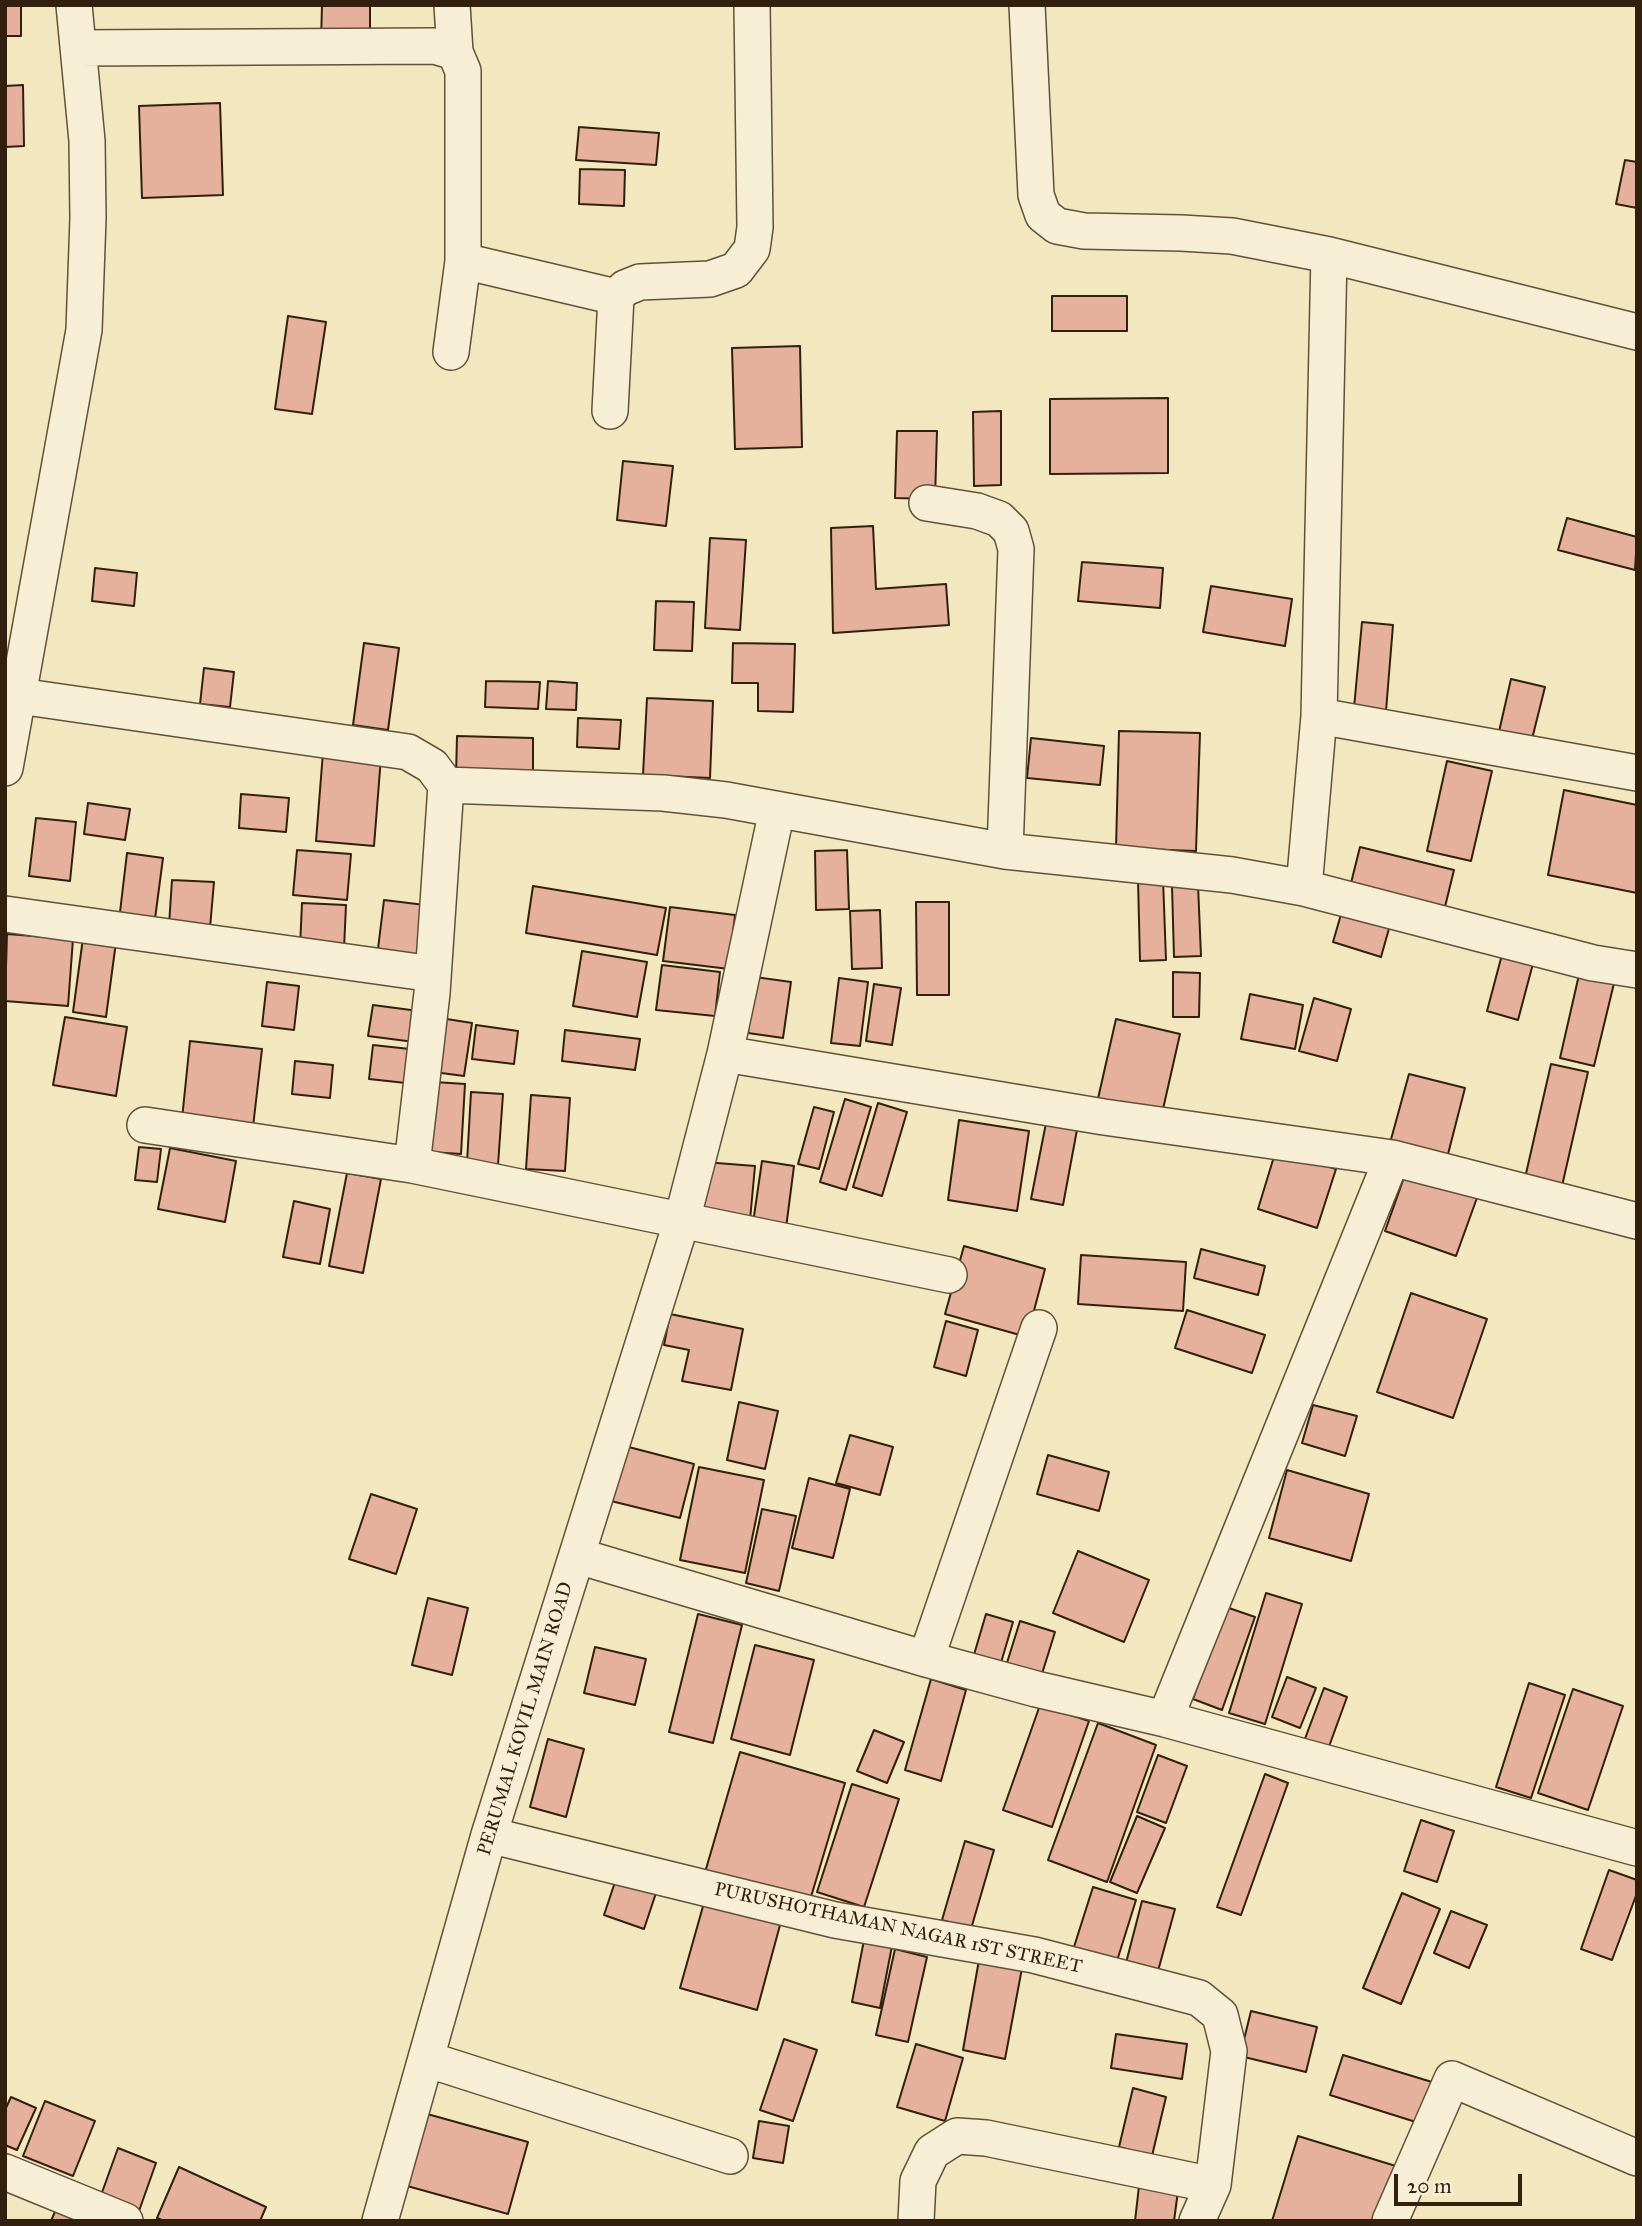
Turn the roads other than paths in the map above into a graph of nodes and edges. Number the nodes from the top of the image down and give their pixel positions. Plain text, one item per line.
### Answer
1 (74, 5) edge
2 (452, 5) edge
3 (752, 5) edge
4 (1027, 5) edge
5 (78, 48) junction
6 (455, 52) junction
7 (1328, 255) junction
8 (463, 261) junction
9 (616, 297) junction
10 (1637, 332) edge
11 (451, 352) dead end
12 (610, 411) dead end
13 (928, 503) dead end
14 (19, 696) junction
15 (1319, 716) junction
16 (5, 768) edge
17 (1637, 772) edge
18 (446, 785) junction
19 (777, 810) junction
20 (1005, 851) junction
21 (1304, 888) junction
22 (5, 914) edge
23 (1637, 970) edge
24 (433, 974) junction
25 (725, 1054) junction
26 (145, 1125) dead end
27 (1392, 1158) junction
28 (412, 1164) junction
29 (682, 1220) junction
30 (1637, 1221) edge
31 (948, 1275) dead end
32 (1039, 1328) dead end
33 (578, 1556) junction
34 (926, 1659) junction
35 (1165, 1719) junction
36 (489, 1835) junction
37 (1637, 1848) edge
38 (426, 2059) junction
39 (730, 2156) dead end
40 (1637, 2158) edge
41 (5, 2172) edge
42 (1213, 2185) junction
43 (125, 2221) edge
44 (380, 2221) edge
45 (916, 2221) edge
46 (1196, 2221) edge
47 (1390, 2221) edge

1 - 5 street
2 - 6 street
3 - 9 street
4 - 7 street
5 - 6 street
5 - 14 street
6 - 8 street
7 - 10 street
7 - 15 street
8 - 9 street
8 - 11 street
9 - 12 street
13 - 20 street
14 - 16 street
14 - 18 street
15 - 17 street
15 - 21 street
18 - 19 street
18 - 24 street
19 - 20 street
19 - 25 street, PERUMAL KOVIL MAIN ROAD
20 - 21 street
21 - 23 street
22 - 24 street
24 - 28 street
25 - 27 street
25 - 29 street, PERUMAL KOVIL MAIN ROAD
26 - 28 street
27 - 30 street
27 - 35 street
28 - 29 street
29 - 31 street
29 - 33 street, PERUMAL KOVIL MAIN ROAD
32 - 34 street
33 - 34 street
33 - 36 street, PERUMAL KOVIL MAIN ROAD
34 - 35 street
35 - 37 street
36 - 38 street, PERUMAL KOVIL MAIN ROAD
36 - 42 street, PURUSHOTHAMAN NAGAR 1ST STREET
38 - 39 street
38 - 44 street, PERUMAL KOVIL MAIN ROAD
40 - 47 street
41 - 43 street
42 - 45 street
42 - 46 street

